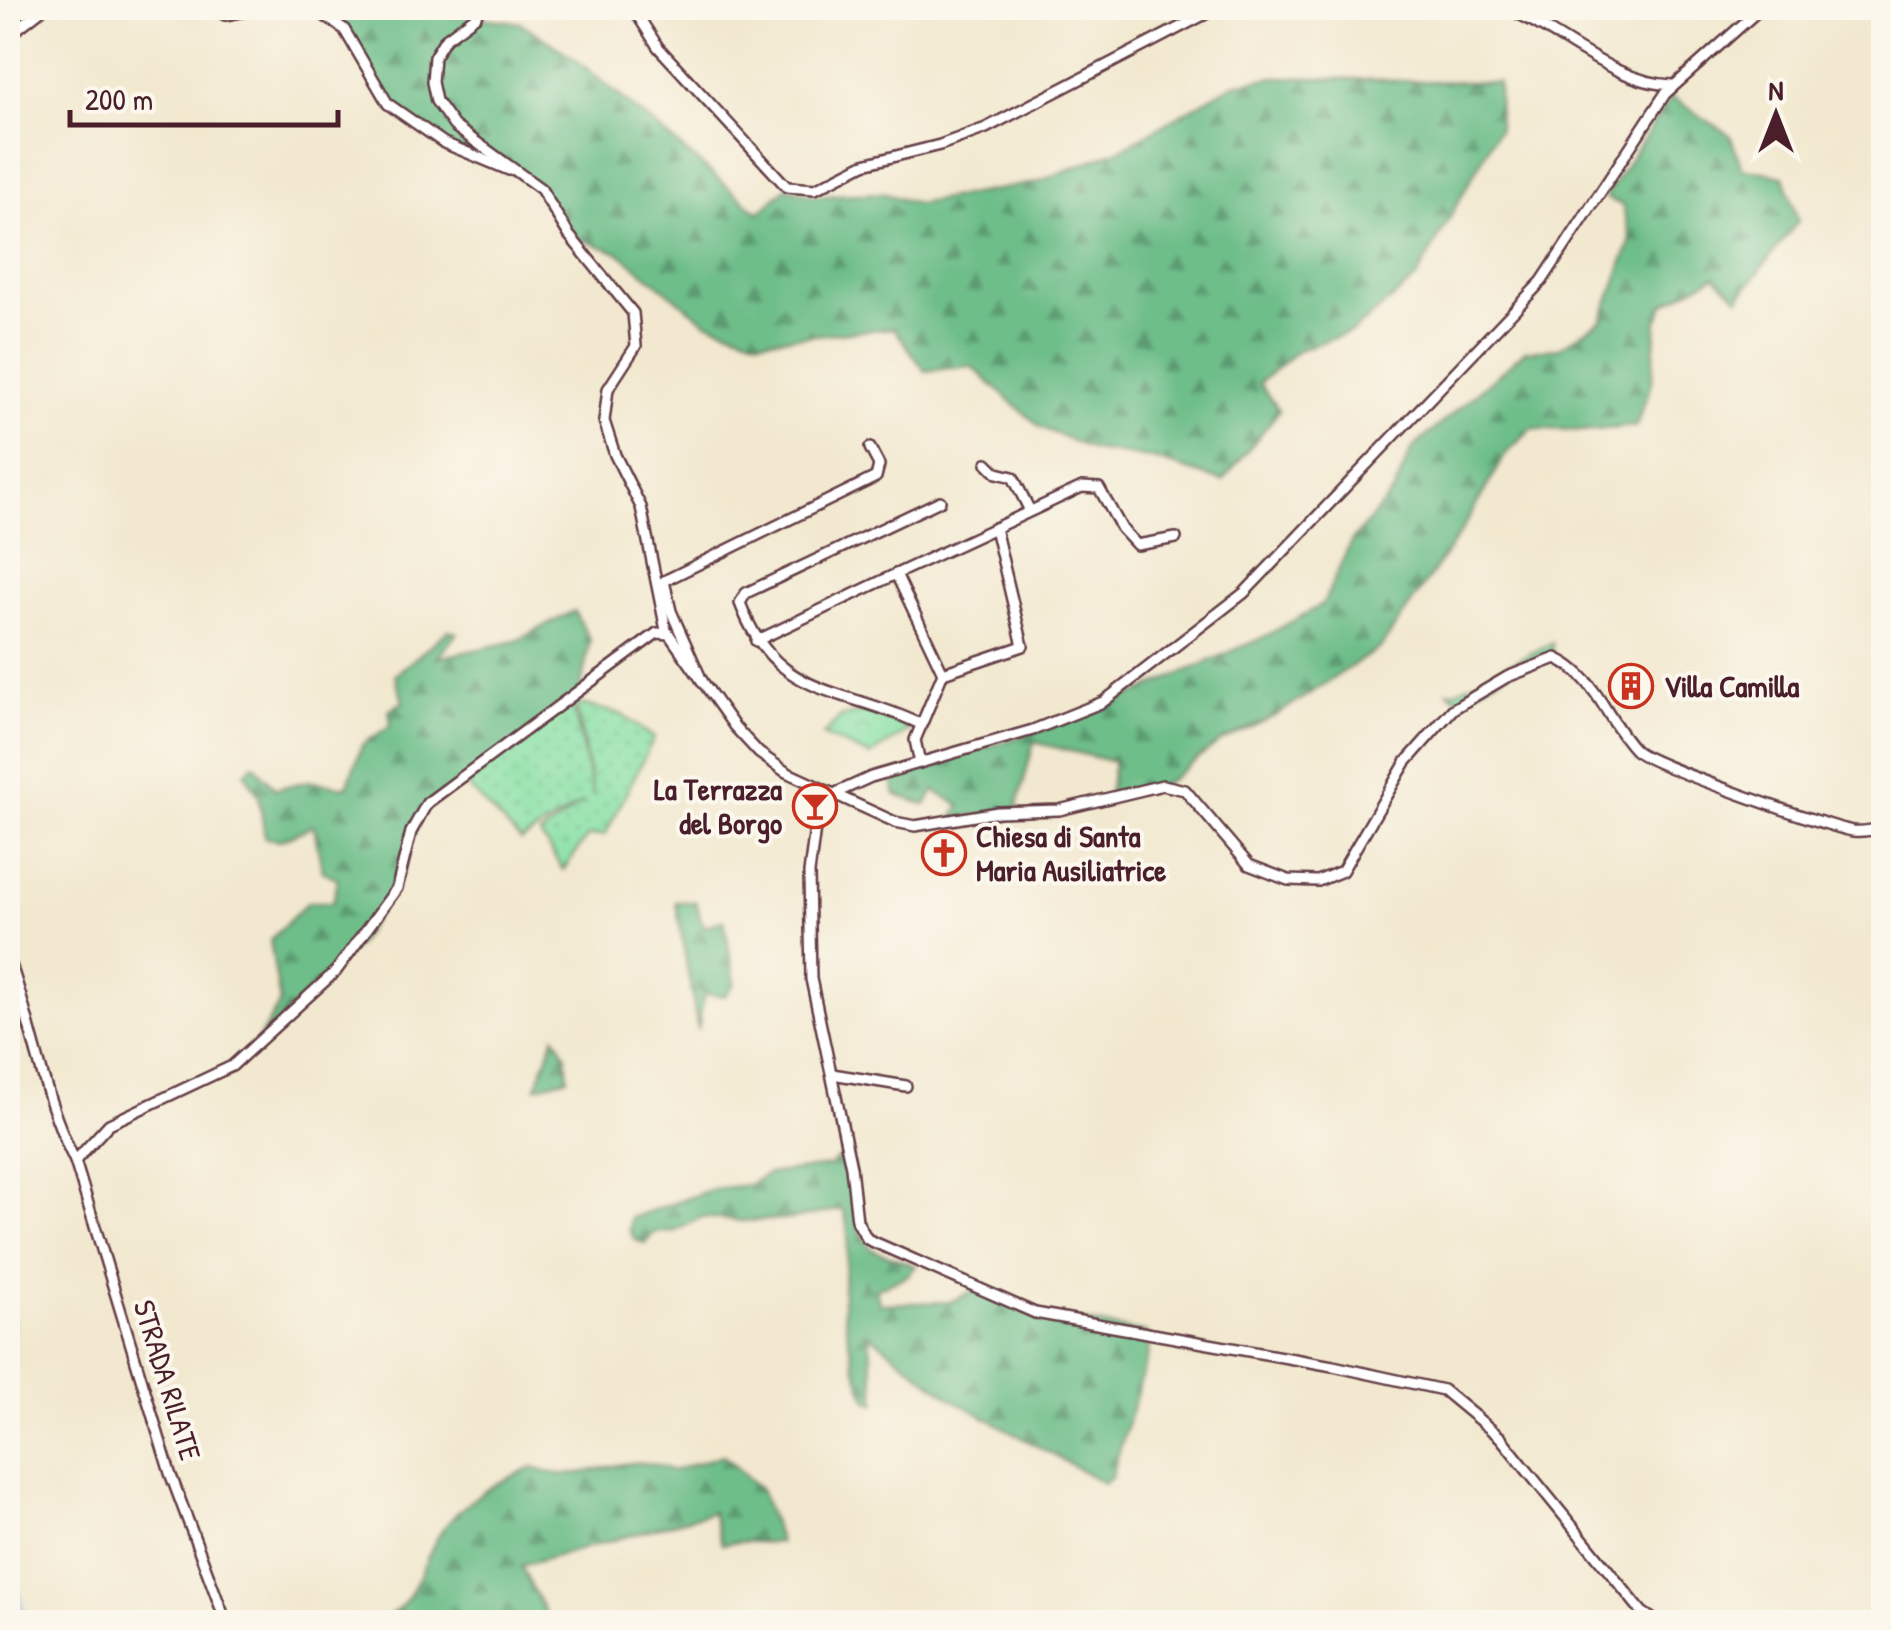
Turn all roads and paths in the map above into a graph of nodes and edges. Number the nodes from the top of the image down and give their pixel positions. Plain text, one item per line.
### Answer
1 (44, 8) edge
2 (213, 8) edge
3 (262, 8) edge
4 (313, 8) edge
5 (479, 8) edge
6 (634, 8) edge
7 (1217, 8) edge
8 (1506, 8) edge
9 (1761, 8) edge
10 (8, 36) edge
11 (1672, 85) junction
12 (512, 170) junction
13 (870, 448) dead end
14 (987, 463) dead end
15 (940, 501) dead end
16 (1030, 511) junction
17 (994, 528) junction
18 (1176, 538) dead end
19 (896, 574) junction
20 (672, 636) junction
21 (756, 640) junction
22 (943, 673) junction
23 (703, 686) junction
24 (920, 724) junction
25 (920, 763) junction
26 (838, 792) junction
27 (1884, 828) edge
28 (8, 956) edge
29 (832, 1074) junction
30 (906, 1086) dead end
31 (74, 1161) junction
32 (226, 1622) edge
33 (1656, 1622) edge

1 - 10 street
2 - 3 street
4 - 12 street
5 - 12 street
6 - 7 street
8 - 11 street
9 - 11 street
11 - 25 street
12 - 20 street
13 - 23 street
14 - 16 street
15 - 21 street
16 - 17 street
16 - 18 street
17 - 19 street
17 - 22 street
19 - 21 street
19 - 22 street
20 - 23 street
20 - 31 street
21 - 24 street
22 - 24 street
23 - 26 street
24 - 25 street
25 - 26 street
26 - 27 street
26 - 29 street
28 - 31 street, STRADA RILATE
29 - 30 street
29 - 33 street
31 - 32 street, STRADA RILATE

